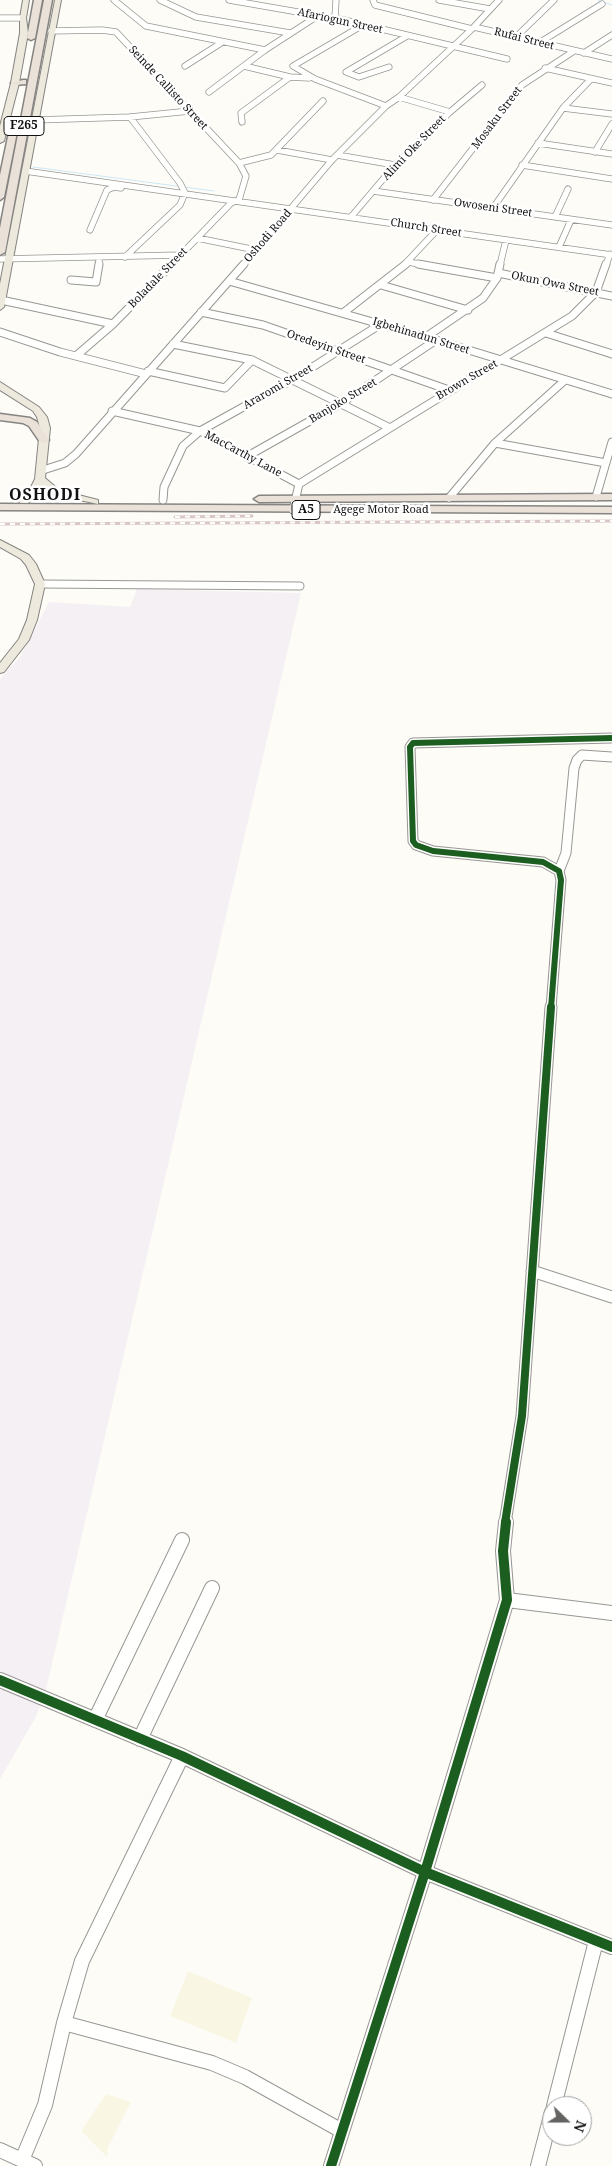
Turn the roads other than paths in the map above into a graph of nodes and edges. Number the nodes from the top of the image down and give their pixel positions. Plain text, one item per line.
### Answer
1 (26, 0) edge
2 (38, 0) edge
3 (48, 0) edge
4 (58, 0) edge
5 (114, 0) edge
6 (160, 0) edge
7 (229, 0) edge
8 (336, 0) edge
9 (373, 0) edge
10 (441, 0) edge
11 (499, 0) edge
12 (554, 0) edge
13 (238, 1) edge
14 (602, 4) dead end
15 (490, 9) junction
16 (319, 15) junction
17 (0, 18) edge
18 (23, 18) junction
19 (335, 18) junction
20 (363, 25) junction
21 (473, 28) junction
22 (51, 31) junction
23 (290, 33) junction
24 (612, 35) edge
25 (407, 36) junction
26 (516, 37) junction
27 (221, 43) junction
28 (539, 43) junction
29 (451, 46) junction
30 (265, 50) junction
31 (574, 51) junction
32 (584, 53) junction
33 (507, 59) dead end
34 (612, 59) edge
35 (185, 66) dead end
36 (244, 66) junction
37 (389, 67) dead end
38 (546, 68) junction
39 (290, 76) junction
40 (315, 79) junction
41 (590, 79) junction
42 (19, 83) junction
43 (612, 83) edge
44 (482, 84) dead end
45 (209, 92) dead end
46 (399, 97) junction
47 (323, 101) dead end
48 (386, 106) junction
49 (564, 108) junction
50 (190, 111) junction
51 (450, 112) junction
52 (612, 114) edge
53 (130, 118) junction
54 (35, 120) junction
55 (242, 122) dead end
56 (612, 124) edge
57 (0, 141) edge
58 (538, 144) junction
59 (277, 150) junction
60 (595, 152) junction
61 (338, 154) junction
62 (612, 154) edge
63 (332, 160) junction
64 (238, 164) junction
65 (395, 165) junction
66 (522, 165) junction
67 (26, 171) junction
68 (612, 179) edge
69 (568, 189) dead end
70 (184, 191) junction
71 (373, 191) junction
72 (0, 197) edge
73 (240, 200) junction
74 (433, 200) junction
75 (292, 208) junction
76 (493, 208) junction
77 (351, 217) junction
78 (555, 217) junction
79 (612, 217) edge
80 (571, 220) junction
81 (609, 225) edge
82 (90, 230) dead end
83 (437, 230) junction
84 (197, 238) junction
85 (506, 240) junction
86 (559, 247) junction
87 (256, 250) junction
88 (0, 252) edge
89 (611, 254) edge
90 (181, 255) junction
91 (99, 256) junction
92 (125, 256) junction
93 (9, 258) junction
94 (0, 259) edge
95 (408, 262) junction
96 (497, 275) junction
97 (71, 280) dead end
98 (230, 281) junction
99 (381, 285) junction
100 (596, 292) junction
101 (612, 296) edge
102 (1, 304) edge
103 (468, 310) junction
104 (201, 312) junction
105 (343, 313) junction
106 (113, 324) junction
107 (381, 324) junction
108 (0, 332) edge
109 (546, 333) junction
110 (426, 337) junction
111 (436, 340) junction
112 (173, 344) junction
113 (339, 352) junction
114 (612, 354) edge
115 (76, 356) junction
116 (252, 360) junction
117 (502, 360) junction
118 (394, 370) junction
119 (147, 373) junction
120 (292, 380) junction
121 (564, 381) junction
122 (0, 385) edge
123 (449, 390) junction
124 (612, 394) edge
125 (340, 404) junction
126 (112, 411) junction
127 (0, 417) edge
128 (388, 428) junction
129 (200, 431) junction
130 (44, 440) junction
131 (495, 442) junction
132 (612, 442) edge
133 (246, 458) junction
134 (606, 463) junction
135 (40, 475) junction
136 (299, 484) junction
137 (596, 497) junction
138 (450, 498) junction
139 (612, 498) edge
140 (162, 500) junction
141 (0, 501) edge
142 (24, 501) junction
143 (94, 502) junction
144 (295, 504) junction
145 (0, 507) edge
146 (612, 510) edge
147 (0, 543) edge
148 (40, 584) junction
149 (300, 586) dead end
150 (0, 670) edge
151 (612, 738) edge
152 (612, 757) edge
153 (559, 871) junction
154 (532, 1271) junction
155 (612, 1297) edge
156 (182, 1540) dead end
157 (212, 1588) dead end
158 (506, 1600) junction
159 (612, 1613) edge
160 (0, 1680) edge
161 (95, 1720) junction
162 (140, 1739) junction
163 (182, 1756) junction
164 (424, 1872) junction
165 (596, 1941) junction
166 (612, 1947) edge
167 (64, 2023) junction
168 (557, 2096) edge
169 (342, 2131) junction
170 (543, 2146) edge
171 (0, 2150) edge
172 (28, 2163) edge
173 (331, 2166) edge
174 (538, 2166) edge

1 - 18 main road
2 - 42 highway, F265
3 - 88 highway, F265
4 - 22 main road
5 - 27 street
6 - 23 street
7 - 13 street, Afariogun Street
8 - 19 street
9 - 21 street, Rufai Street
10 - 15 street
11 - 15 street, Oshodi Road
12 - 26 street
13 - 16 street, Afariogun Street
14 - 28 street
15 - 21 street, Oshodi Road
16 - 19 street, Afariogun Street
16 - 23 street
17 - 18 street
18 - 42 main road
19 - 20 street, Afariogun Street
20 - 25 street, Afariogun Street
20 - 40 street
21 - 26 street, Rufai Street
21 - 29 street, Oshodi Road
22 - 50 street, Seinde Callisto Street
22 - 54 main road
23 - 30 street
24 - 32 street
25 - 29 street, Afariogun Street
25 - 37 street
26 - 28 street, Rufai Street
27 - 30 street
27 - 35 street
28 - 31 street, Rufai Street
29 - 33 street, Afariogun Street
29 - 46 street, Oshodi Road
30 - 36 street
31 - 32 street, Rufai Street
31 - 38 street, Mosaku Street
32 - 34 street, Rufai Street
36 - 39 street
36 - 45 street
38 - 41 street
38 - 74 street, Mosaku Street
39 - 40 street
39 - 55 street
40 - 48 street
41 - 43 street
41 - 49 street
42 - 57 main road
42 - 72 highway, F265
44 - 51 street, Alimi Oke Street
46 - 48 street, Oshodi Road
46 - 51 street
47 - 59 street
48 - 61 street, Oshodi Road
49 - 52 street
49 - 58 street
50 - 53 street
50 - 64 street, Seinde Callisto Street
51 - 65 street, Alimi Oke Street
53 - 54 street
53 - 70 street
54 - 67 main road
56 - 60 street
58 - 60 street
58 - 66 street
59 - 63 street
59 - 64 street
60 - 62 street
61 - 63 street, Oshodi Road
61 - 65 street
63 - 75 street, Oshodi Road
64 - 73 street, Seinde Callisto Street
65 - 71 street, Alimi Oke Street
66 - 68 street
66 - 76 street
67 - 70 street
67 - 93 main road
69 - 78 street
70 - 73 street, Church Street
70 - 82 street
70 - 92 street
71 - 74 street, Owoseni Street
71 - 77 street, Alimi Oke Street
73 - 75 street, Church Street
73 - 84 street, Boladale Street
74 - 76 street, Owoseni Street
75 - 77 street, Church Street
75 - 87 street, Oshodi Road
76 - 78 street, Owoseni Street
77 - 83 street, Church Street
78 - 80 street, Owoseni Street
79 - 81 street
80 - 81 street, Owoseni Street
80 - 86 street
83 - 85 street, Church Street
83 - 95 street
84 - 87 street
84 - 90 street, Boladale Street
85 - 86 street, Church Street
85 - 96 street
86 - 89 street, Church Street
87 - 98 street, Oshodi Road
89 - 100 street, Brown Street
90 - 92 street
90 - 106 street, Boladale Street
91 - 92 street
91 - 93 street
91 - 97 street
93 - 94 street
93 - 102 main road
95 - 96 street, Okun Owa Street
95 - 99 street
96 - 100 street, Okun Owa Street
96 - 103 street
98 - 104 street, Oshodi Road
98 - 105 street, Igbehinadun Street
99 - 103 street
99 - 105 street
100 - 101 street, Okun Owa Street
100 - 109 street, Brown Street
102 - 106 street
103 - 110 street
104 - 112 street, Oshodi Road
104 - 113 street, Oredeyin Street
105 - 107 street, Igbehinadun Street
106 - 115 street, Boladale Street
107 - 110 street, Igbehinadun Street
107 - 113 street, Araromi Street
108 - 115 street
109 - 114 street
109 - 117 street, Brown Street
110 - 111 street, Igbehinadun Street
111 - 117 street, Igbehinadun Street
111 - 118 street, Banjoko Street
112 - 116 street
112 - 119 street, Oshodi Road
113 - 118 street, Oredeyin Street
113 - 120 street, Araromi Street
115 - 119 street
116 - 119 street
116 - 120 street
117 - 121 street, Igbehinadun Street
117 - 123 street, Brown Street
118 - 123 street, Oredeyin Street
118 - 125 street, Banjoko Street
119 - 126 street, Oshodi Road
120 - 125 street
120 - 129 street, Araromi Street
121 - 124 street, Igbehinadun Street
121 - 131 street
122 - 130 main road
123 - 128 street, Brown Street
125 - 128 street
125 - 133 street, Banjoko Street
126 - 129 street, MacCarthy Lane
126 - 135 street, Oshodi Road
127 - 130 highway
128 - 136 street, Brown Street
129 - 133 street, MacCarthy Lane
129 - 140 street, Araromi Street
130 - 135 main road
131 - 134 street
131 - 138 street
132 - 134 street
133 - 136 street, MacCarthy Lane
134 - 137 street
135 - 142 main road
135 - 143 main road
136 - 144 street
137 - 138 highway, Agege Motor Road / A5
137 - 139 highway, Agege Motor Road / A5
138 - 144 highway, Agege Motor Road / A5
140 - 143 highway, Agege Motor Road / A5
140 - 144 highway, Agege Motor Road / A5
141 - 142 highway, Agege Motor Road / A5
142 - 143 highway, Agege Motor Road / A5
144 - 145 highway, Agege Motor Road / A5
144 - 146 highway, Agege Motor Road / A5
147 - 148 main road
148 - 149 street
148 - 150 main road
151 - 153 street
152 - 153 street
153 - 154 street
154 - 155 street
154 - 158 street
156 - 161 street
157 - 162 street
158 - 159 street
158 - 164 street
160 - 161 street
161 - 162 street
162 - 163 street
163 - 164 street
163 - 167 street
164 - 165 street
164 - 169 street
165 - 166 street
165 - 168 street
167 - 169 street
167 - 172 street
169 - 173 street
170 - 174 street
171 - 172 street

